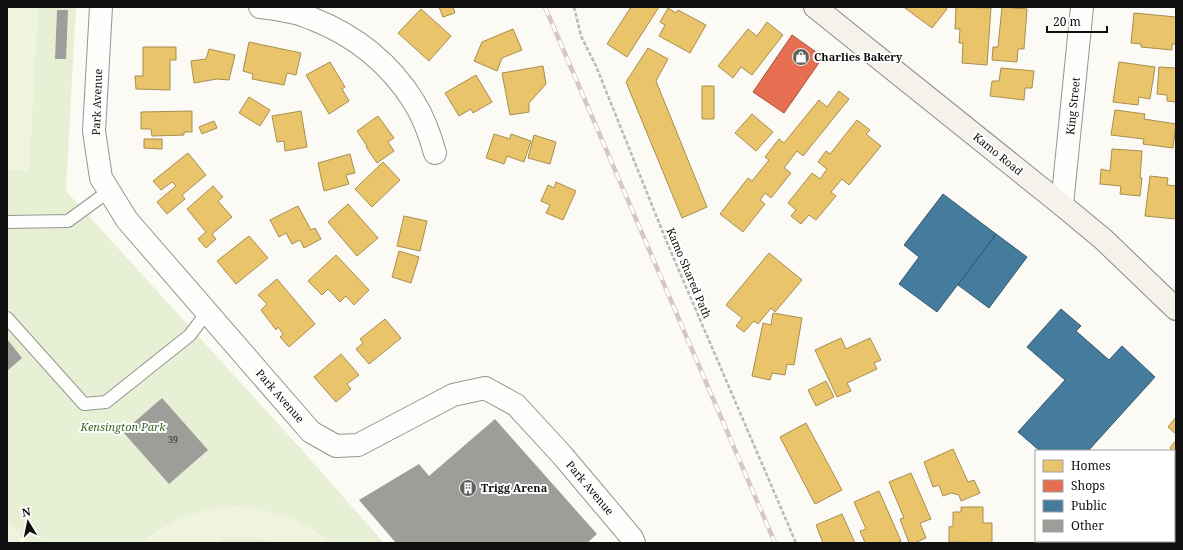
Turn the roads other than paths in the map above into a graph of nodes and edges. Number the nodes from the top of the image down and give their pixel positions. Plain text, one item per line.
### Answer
1 (101, 7) edge
2 (260, 7) edge
3 (815, 7) edge
4 (1082, 7) edge
5 (435, 152) dead end
6 (109, 191) junction
7 (1062, 205) junction
8 (7, 222) edge
9 (1176, 309) edge
10 (208, 312) junction
11 (7, 318) edge
12 (634, 543) edge

1 - 6 street, Park Avenue
2 - 5 street
3 - 7 main road, Kamo Road
4 - 7 street, King Street
6 - 8 lane
6 - 10 street, Park Avenue
7 - 9 main road, Kamo Road
10 - 11 lane
10 - 12 street, Park Avenue

